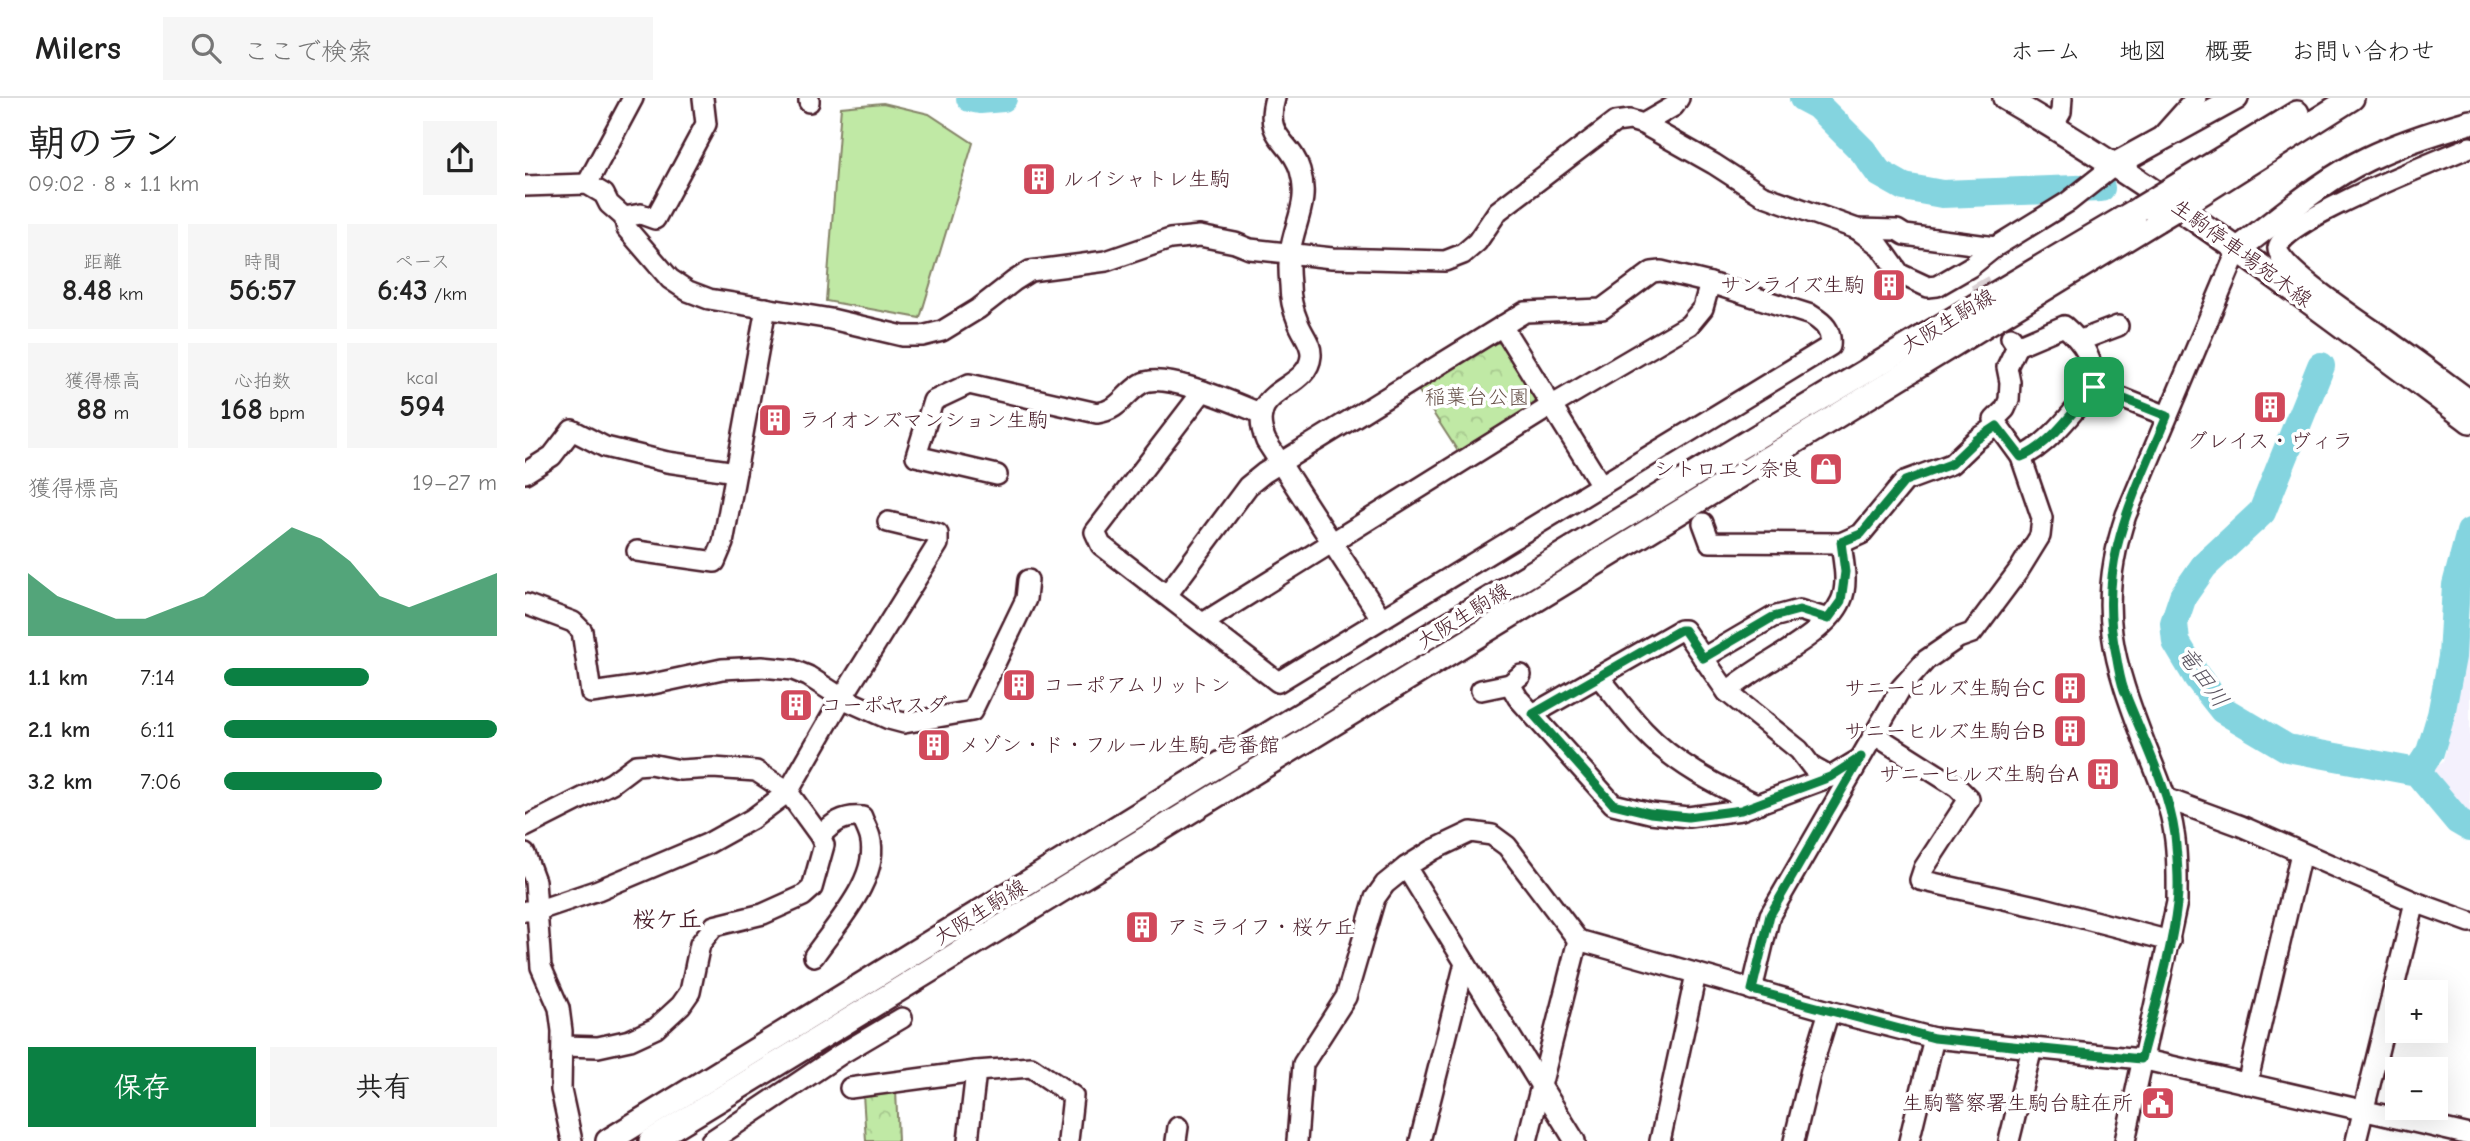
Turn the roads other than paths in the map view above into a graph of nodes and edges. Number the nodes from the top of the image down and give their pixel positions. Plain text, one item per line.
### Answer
1 (633, 98) edge
2 (703, 98) edge
3 (1275, 98) edge
4 (1679, 98) edge
5 (2005, 98) edge
6 (2062, 98) edge
7 (2196, 98) edge
8 (2235, 98) edge
9 (2352, 98) edge
10 (2359, 98) edge
11 (2317, 105) edge
12 (2470, 122) edge
13 (1643, 124) junction
14 (2053, 126) junction
15 (2158, 141) junction
16 (2470, 147) edge
17 (2116, 164) junction
18 (587, 184) junction
19 (525, 186) edge
20 (2148, 215) junction
21 (624, 217) junction
22 (1857, 229) junction
23 (1995, 247) junction
24 (2238, 249) junction
25 (1290, 254) junction
26 (1710, 283) junction
27 (767, 307) junction
28 (1502, 326) junction
29 (2118, 326) dead end
30 (2081, 340) junction
31 (2094, 387) junction
32 (1203, 391) junction
33 (2470, 400) edge
34 (1551, 406) junction
35 (1262, 414) junction
36 (2167, 416) junction
37 (2470, 421) edge
38 (1997, 426) junction
39 (2021, 457) junction
40 (1280, 462) junction
41 (525, 472) edge
42 (736, 472) junction
43 (997, 475) dead end
44 (1601, 485) junction
45 (888, 522) dead end
46 (1703, 523) dead end
47 (1331, 542) junction
48 (1841, 542) junction
49 (637, 551) dead end
50 (1028, 580) dead end
51 (1167, 595) junction
52 (525, 604) edge
53 (1381, 618) junction
54 (1828, 619) junction
55 (1203, 623) junction
56 (1703, 658) junction
57 (1599, 677) junction
58 (1481, 690) dead end
59 (1727, 692) junction
60 (842, 698) junction
61 (1533, 714) junction
62 (1875, 735) junction
63 (1861, 757) junction
64 (1830, 777) junction
65 (598, 789) junction
66 (788, 792) junction
67 (2165, 798) junction
68 (1757, 803) junction
69 (607, 807) dead end
70 (525, 827) edge
71 (820, 836) junction
72 (2301, 853) junction
73 (525, 854) edge
74 (1406, 867) junction
75 (2415, 902) junction
76 (530, 911) edge
77 (2470, 922) edge
78 (1578, 940) junction
79 (2170, 941) junction
80 (814, 956) dead end
81 (1465, 963) junction
82 (1696, 974) junction
83 (1752, 990) junction
84 (1829, 1011) junction
85 (902, 1018) dead end
86 (1934, 1038) junction
87 (562, 1046) junction
88 (2032, 1048) junction
89 (2141, 1059) junction
90 (977, 1071) junction
91 (2247, 1084) junction
92 (1540, 1086) junction
93 (850, 1088) dead end
94 (2363, 1111) junction
95 (2470, 1135) edge
96 (566, 1138) edge
97 (608, 1141) edge
98 (651, 1141) edge
99 (711, 1141) edge
100 (968, 1141) edge
101 (1068, 1141) edge
102 (1297, 1141) edge
103 (1420, 1141) edge
104 (1527, 1141) edge
105 (1575, 1141) edge
106 (1660, 1141) edge
107 (1794, 1141) edge
108 (1909, 1141) edge
109 (2009, 1141) edge
110 (2125, 1141) edge
111 (2356, 1141) edge

1 - 18 street
2 - 21 street
3 - 25 street
4 - 13 street
5 - 14 main road, 生駒停車場宛木線
6 - 14 street
7 - 15 street
8 - 15 main road
9 - 11 main road, 大阪生駒線
10 - 11 main road
11 - 20 main road, 大阪生駒線, bridge
12 - 24 main road
13 - 22 street
13 - 25 street
14 - 17 main road, 生駒停車場宛木線
15 - 17 main road
16 - 33 street
17 - 23 street
17 - 24 main road, 生駒停車場宛木線
18 - 19 street
18 - 21 street
20 - 97 main road, 大阪生駒線
20 - 98 main road, 大阪生駒線
21 - 27 street
22 - 23 street
22 - 23 street
24 - 36 street
24 - 37 main road, 生駒停車場宛木線
25 - 27 street
25 - 35 street
26 - 28 street
26 - 34 street
26 - 44 street
27 - 42 street
28 - 34 street
28 - 40 street
29 - 30 street
30 - 31 street
30 - 38 street
31 - 36 street
31 - 39 street
32 - 35 street
32 - 43 street
32 - 51 street
34 - 44 street
34 - 47 street
35 - 40 street
36 - 67 street
38 - 39 street
38 - 48 street
39 - 62 street
40 - 47 street
40 - 51 street
41 - 42 street
42 - 49 street
44 - 53 street
45 - 60 street
46 - 48 street
47 - 53 street
47 - 55 street
48 - 54 street
50 - 60 street
51 - 55 street
52 - 60 street
53 - 55 street
54 - 56 street
54 - 59 street
56 - 57 street
56 - 59 street
57 - 61 street
57 - 68 street
58 - 61 street
59 - 64 street
60 - 66 street
61 - 68 street
62 - 63 street
62 - 79 street
63 - 64 street
63 - 83 street
64 - 68 street
65 - 66 street
65 - 69 street
65 - 70 street
66 - 71 street
66 - 76 street
67 - 72 street
67 - 79 street
71 - 80 street
71 - 87 street
72 - 75 street
72 - 91 street
73 - 76 street
74 - 78 street
74 - 81 street
74 - 102 street
75 - 77 street
75 - 94 street
76 - 87 street
78 - 82 street
78 - 92 street
79 - 89 street
81 - 92 street
81 - 103 street
82 - 83 street
82 - 106 street
83 - 84 street
84 - 86 street
84 - 107 street
85 - 99 street
86 - 88 street
86 - 108 street
87 - 96 street
88 - 89 street
88 - 109 street
89 - 91 street
89 - 110 street
90 - 93 street
90 - 100 street
90 - 101 street
91 - 94 street
92 - 104 street
92 - 105 street
94 - 95 street
94 - 111 street

